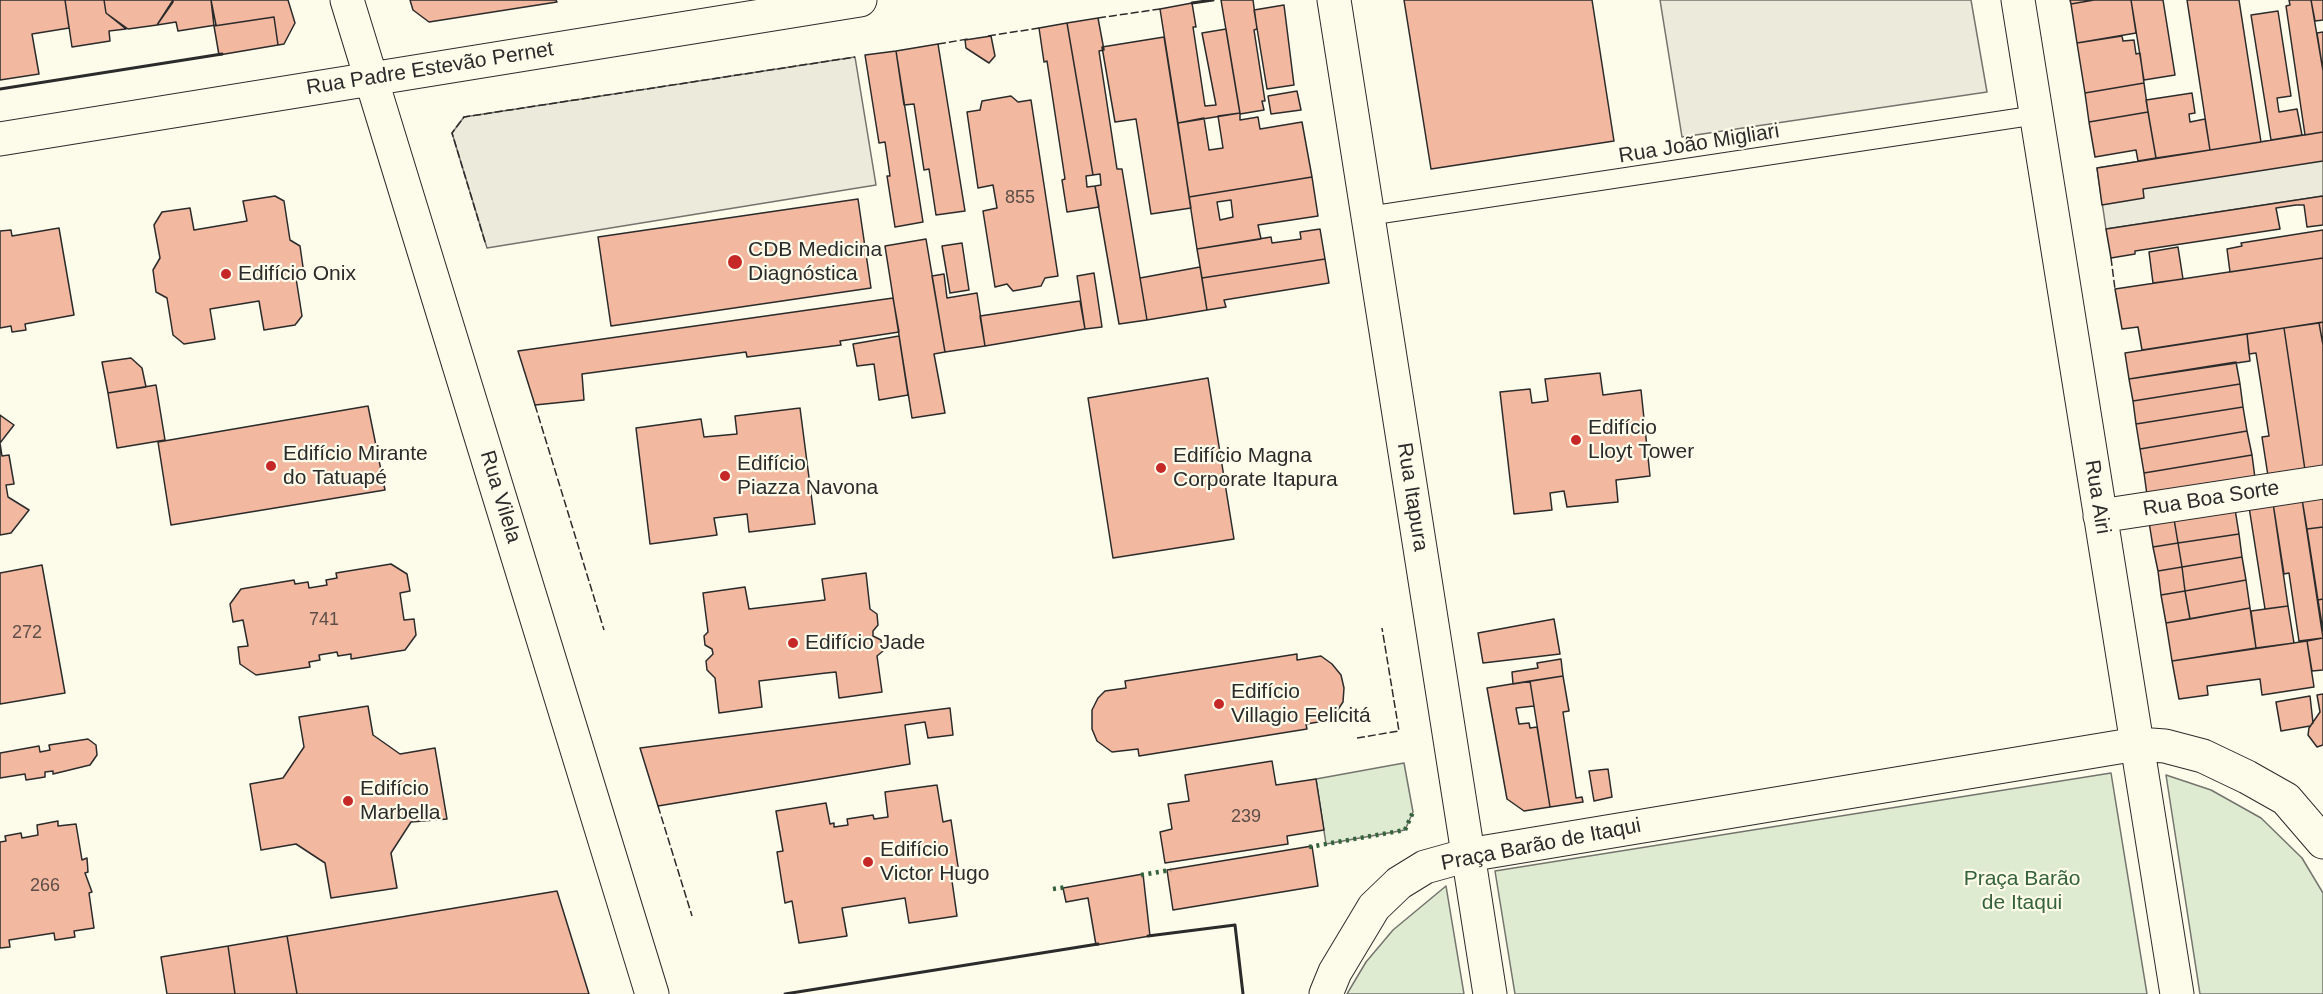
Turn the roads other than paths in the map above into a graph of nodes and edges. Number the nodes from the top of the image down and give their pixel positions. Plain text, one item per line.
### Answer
1 (347, 0) edge
2 (860, 0) edge
3 (1334, 0) edge
4 (2018, 0) edge
5 (372, 79) junction
6 (2037, 115) junction
7 (0, 139) edge
8 (1368, 216) junction
9 (2323, 482) edge
10 (2100, 516) junction
11 (2137, 744) junction
12 (2323, 842) edge
13 (1468, 855) junction
14 (652, 994) edge
15 (1326, 994) edge
16 (1490, 994) edge
17 (2177, 994) edge

1 - 5 street, Rua Vilela
2 - 5 street, Rua Padre Estevão Pernet
3 - 8 street, Rua Itapura
4 - 6 street, Rua Airi
5 - 7 street, Rua Padre Estevão Pernet
5 - 14 street, Rua Vilela
6 - 8 lane, Rua João Migliari
6 - 10 street, Rua Airi
8 - 13 street, Rua Itapura
9 - 10 street, Rua Boa Sorte
10 - 11 street, Rua Airi
11 - 12 street, Praça Barão de Itaqui
11 - 13 street, Praça Barão de Itaqui
11 - 17 street, Rua Airi
13 - 15 street, Praça Barão de Itaqui
13 - 16 street, Rua Itapura

